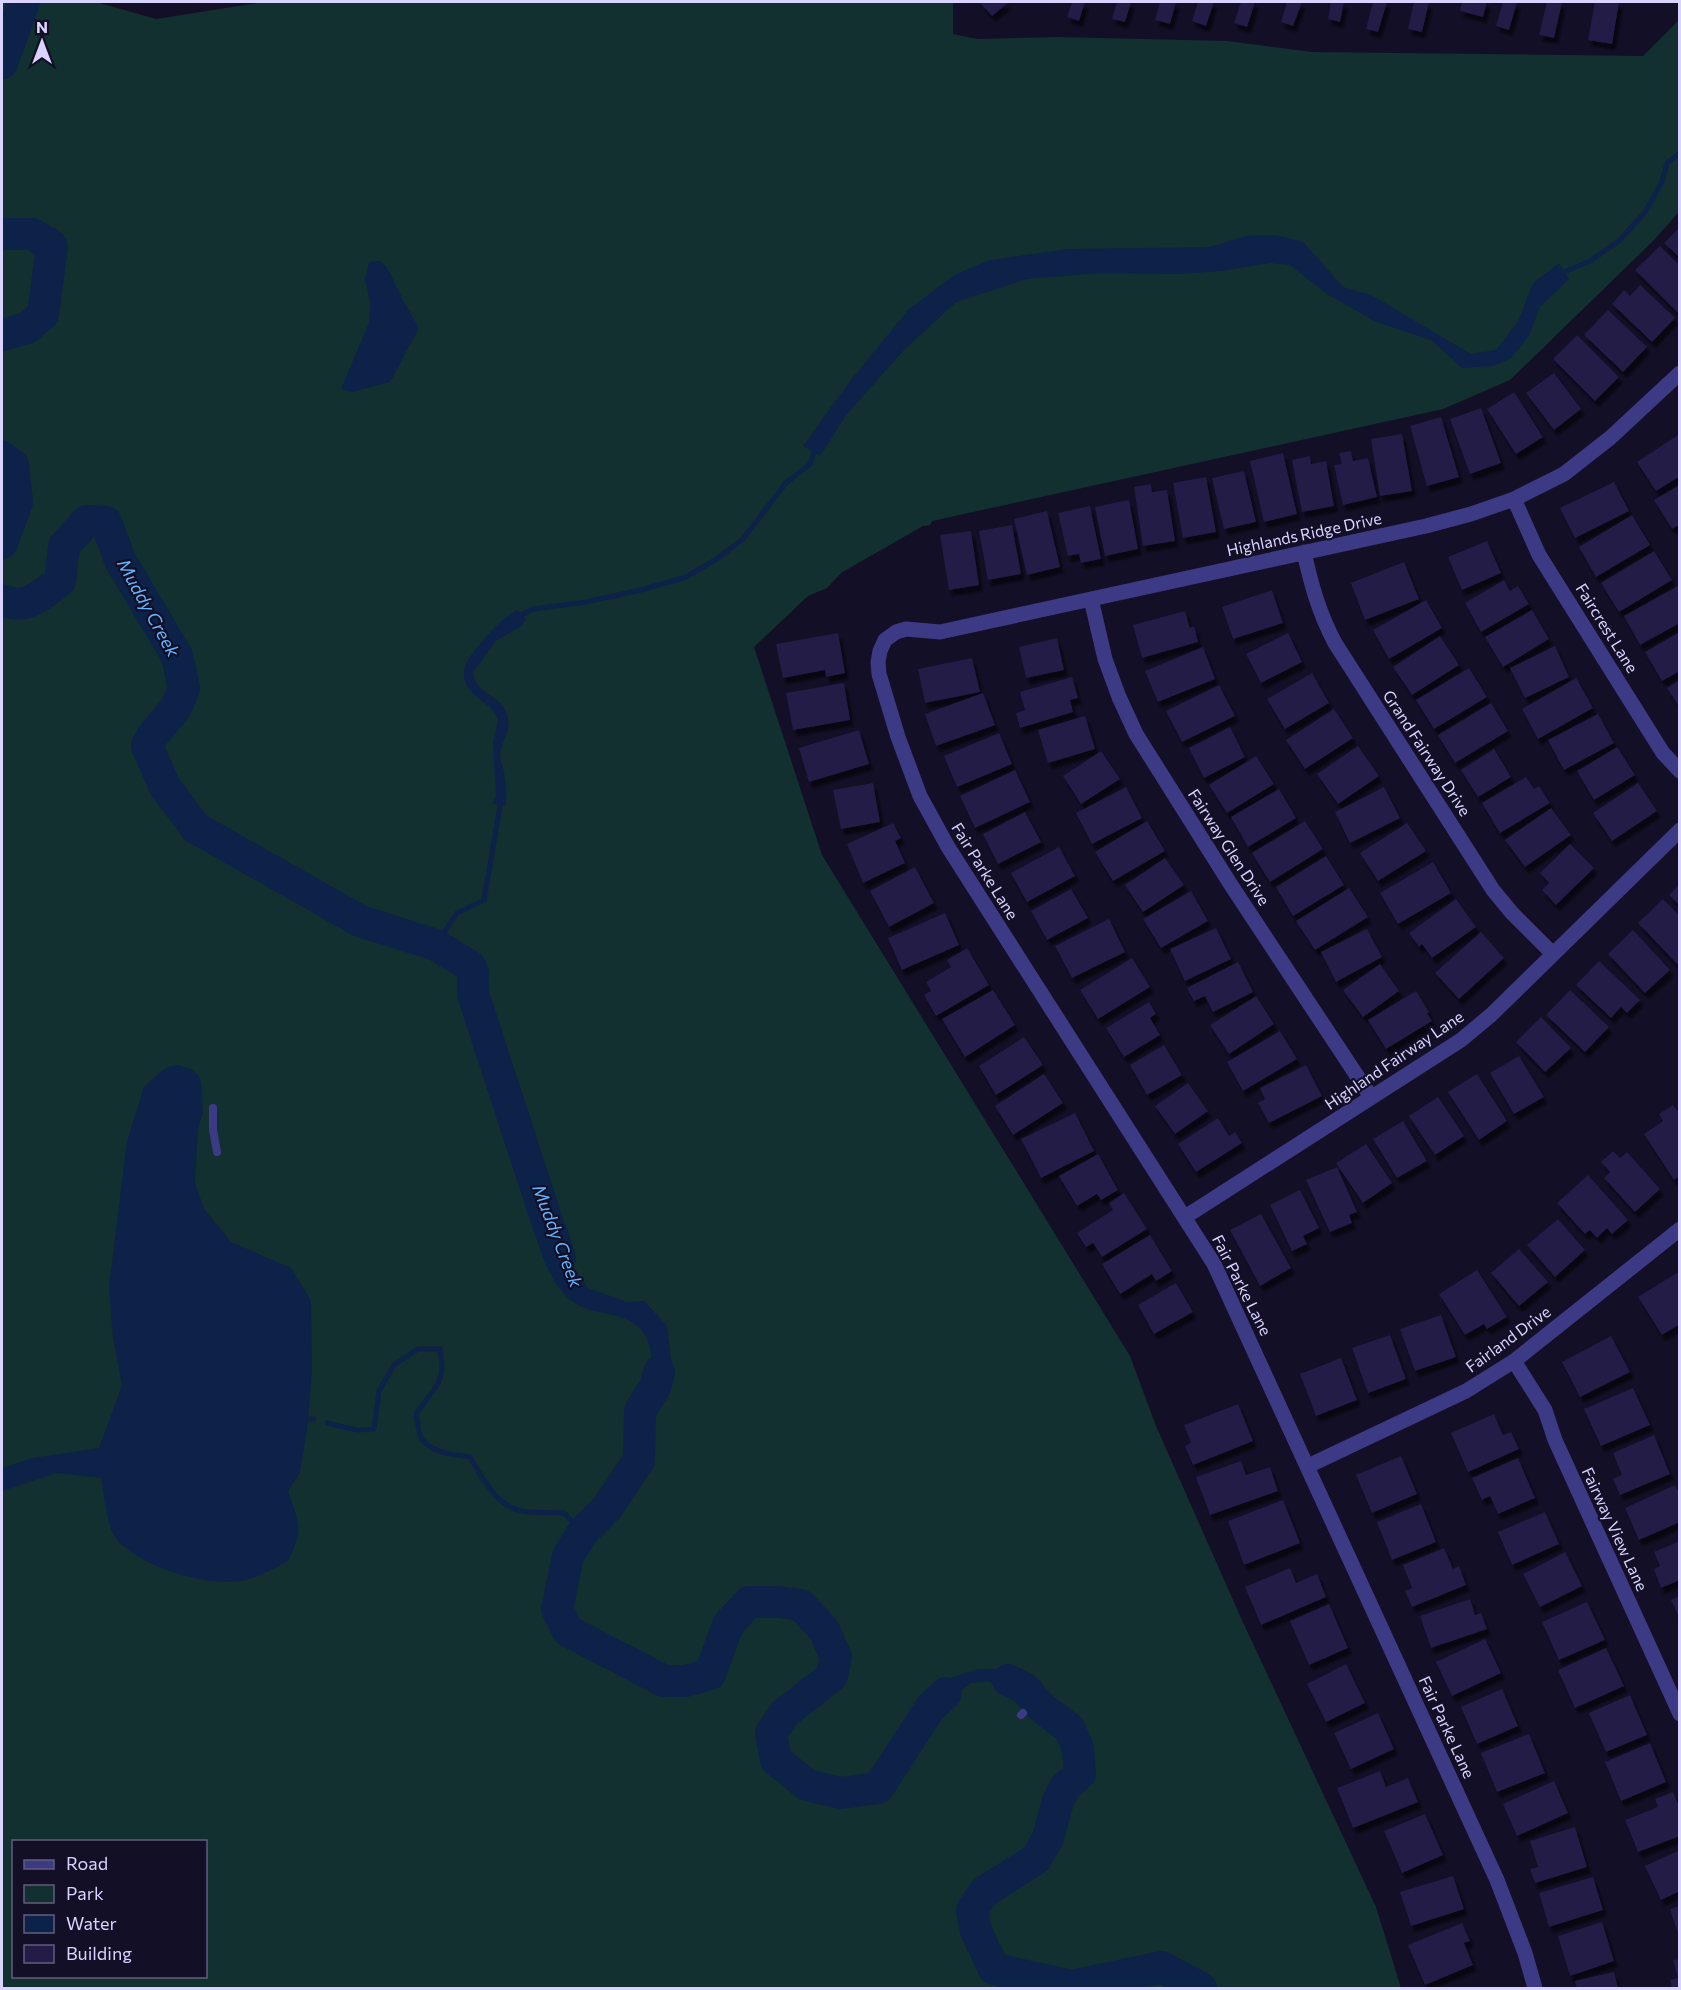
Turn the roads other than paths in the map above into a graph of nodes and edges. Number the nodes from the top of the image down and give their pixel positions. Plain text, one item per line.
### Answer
1 (1679, 376) edge
2 (1514, 499) junction
3 (1304, 552) junction
4 (1090, 599) junction
5 (896, 632) joint
6 (1680, 771) edge
7 (1680, 830) edge
8 (1553, 954) junction
9 (1371, 1097) junction
10 (213, 1108) dead end
11 (217, 1152) dead end
12 (1185, 1217) junction
13 (1680, 1229) edge
14 (1514, 1361) junction
15 (1308, 1466) junction
16 (1680, 1714) edge
17 (1536, 1989) edge

1 - 2 street, Highlands Ridge Drive
2 - 3 street, Highlands Ridge Drive
2 - 6 street, Faircrest Lane
3 - 4 street, Highlands Ridge Drive
3 - 8 street, Grand Fairway Drive
4 - 5 street, Highlands Ridge Drive
4 - 9 street, Fairway Glen Drive
5 - 12 street, Fair Parke Lane
7 - 8 street, Highland Fairway Lane
8 - 9 street, Highland Fairway Lane
9 - 12 street, Highland Fairway Lane
10 - 11 lane
12 - 15 street, Fair Parke Lane
13 - 14 street, Fairland Drive
14 - 15 street, Fairland Drive
14 - 16 street, Fairway View Lane
15 - 17 street, Fair Parke Lane

